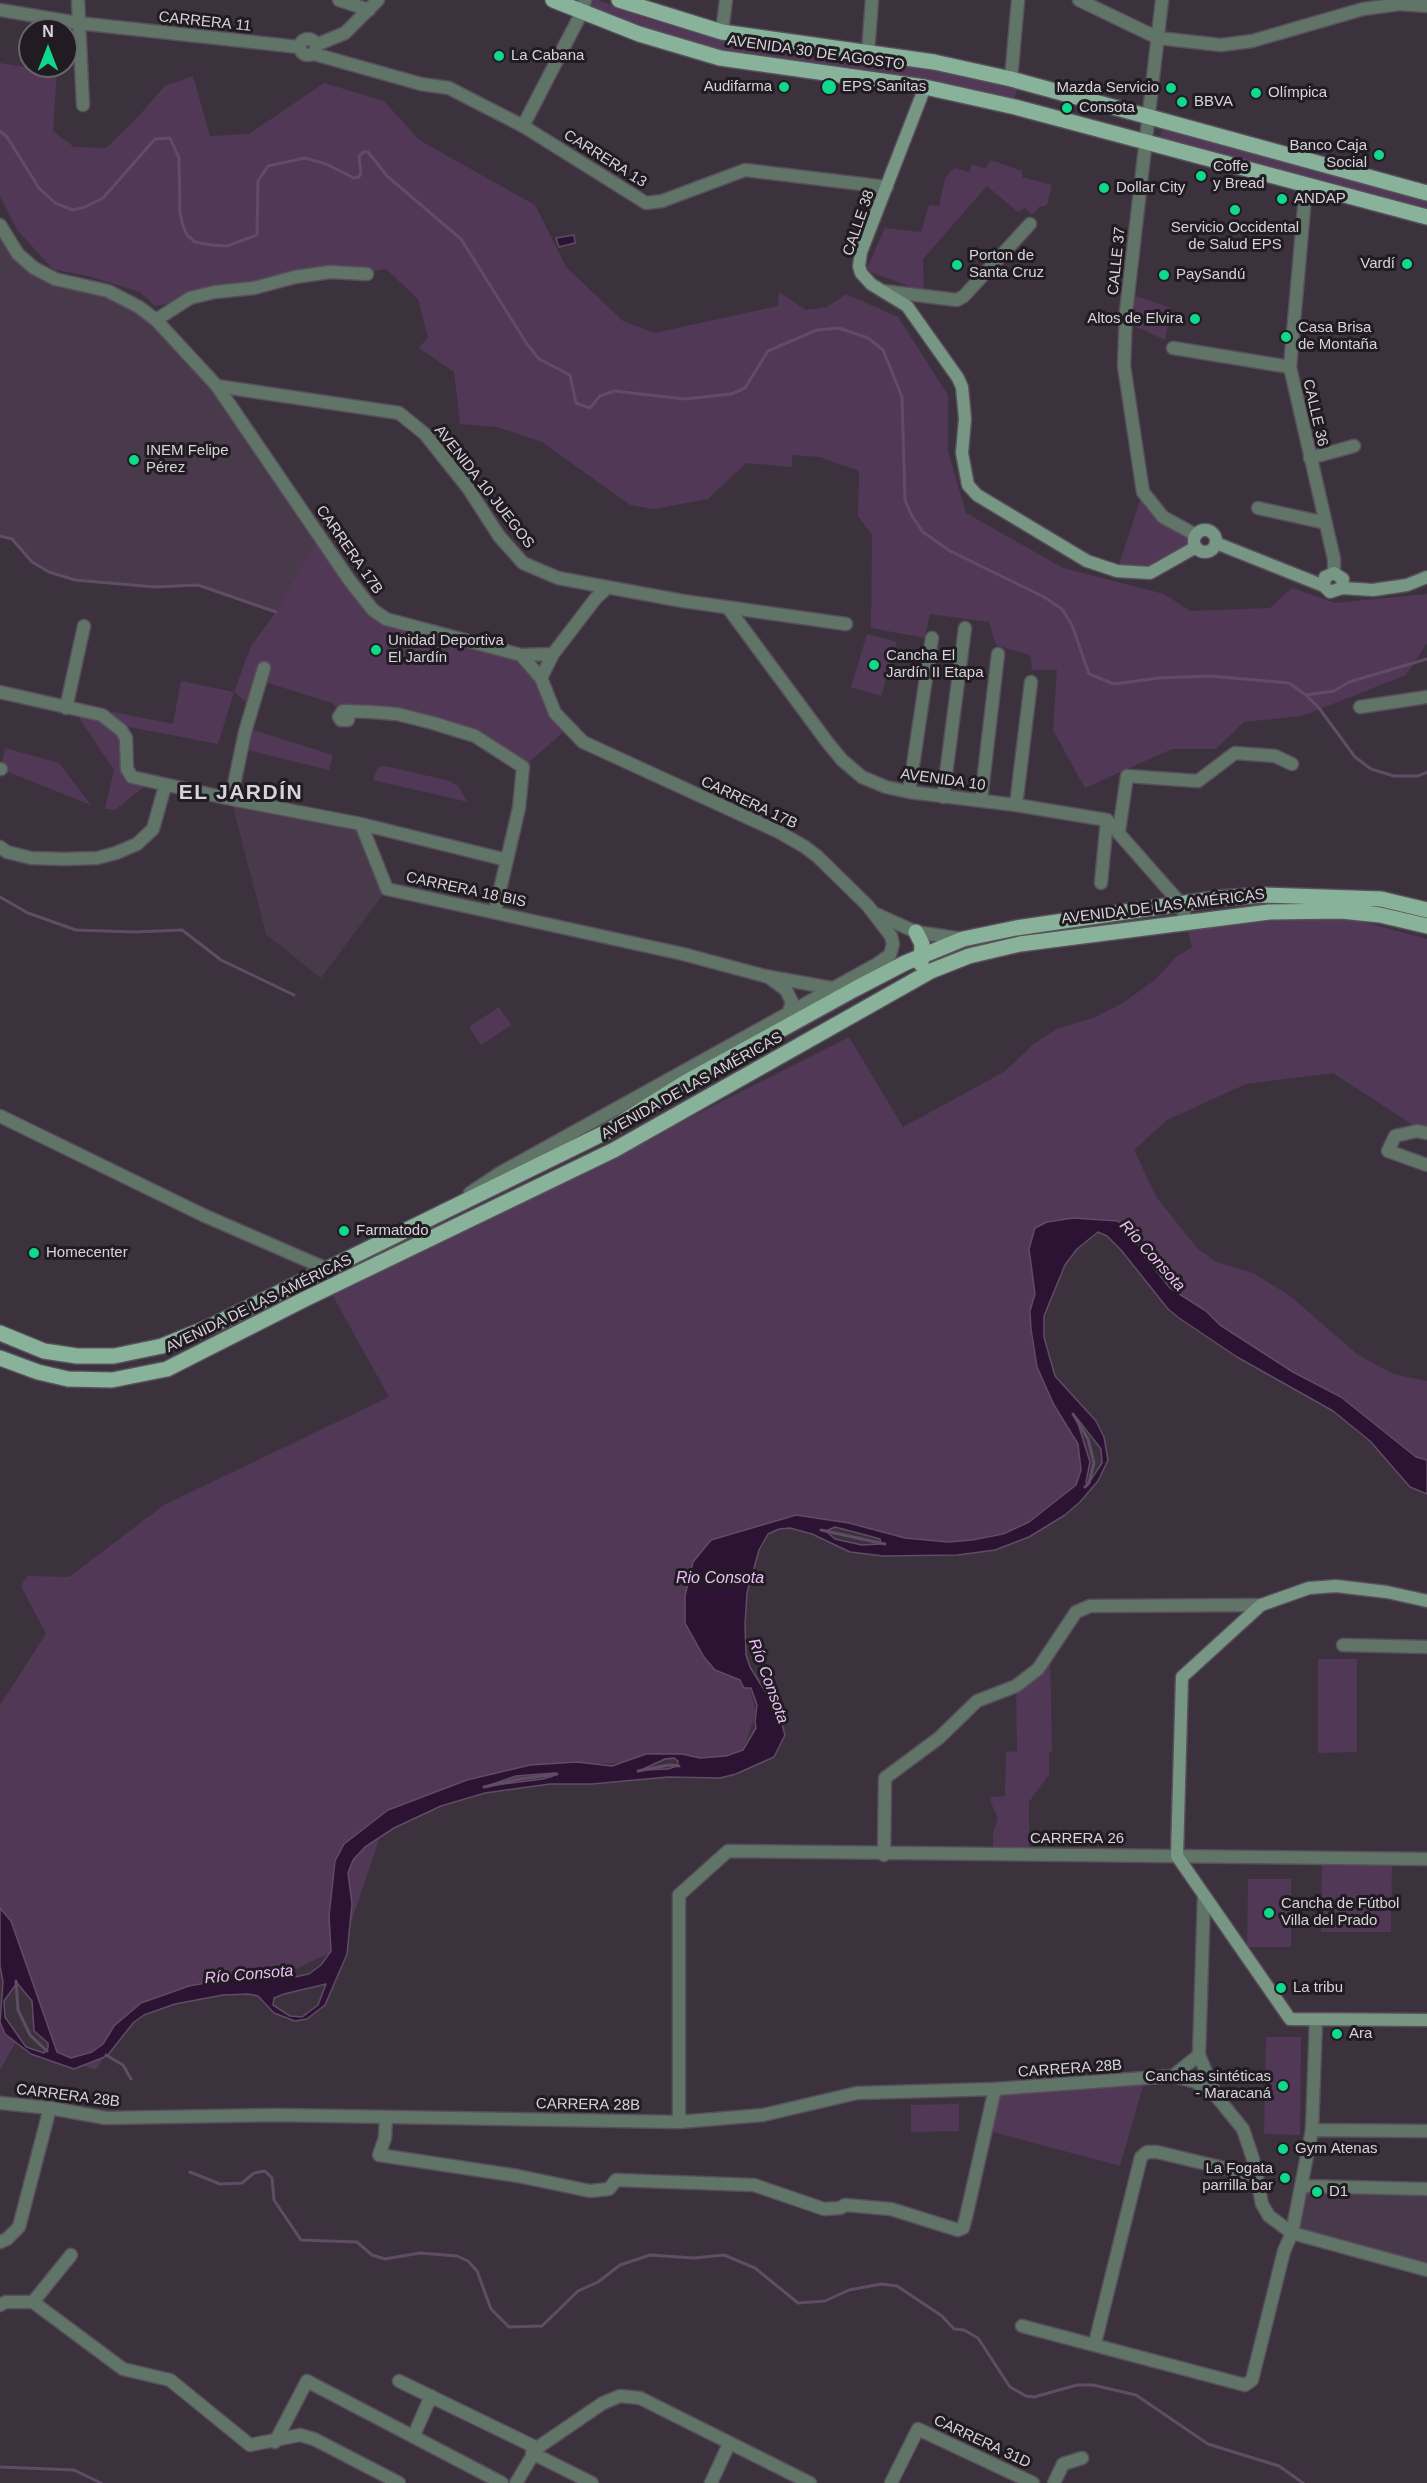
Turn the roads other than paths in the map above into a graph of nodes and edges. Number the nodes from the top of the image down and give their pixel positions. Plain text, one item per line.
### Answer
1 (78, 0) edge
2 (339, 0) edge
3 (378, 0) edge
4 (553, 0) edge
5 (619, 0) edge
6 (726, 0) edge
7 (872, 0) edge
8 (1018, 0) edge
9 (1080, 0) edge
10 (1162, 0) edge
11 (584, 6) edge
12 (1427, 6) edge
13 (0, 10) edge
14 (369, 10) junction
15 (48, 18) edge
16 (78, 18) edge
17 (78, 23) joint
18 (722, 32) junction
19 (1158, 38) junction
20 (315, 50) junction
21 (868, 52) junction
22 (1011, 79) junction
23 (925, 87) junction
24 (83, 105) dead end
25 (1148, 116) junction
26 (523, 126) junction
27 (1146, 143) junction
28 (1306, 186) junction
29 (886, 187) junction
30 (1427, 193) edge
31 (1427, 217) edge
32 (1030, 224) dead end
33 (0, 225) edge
34 (367, 274) dead end
35 (883, 291) junction
36 (156, 320) junction
37 (1173, 348) dead end
38 (1290, 367) junction
39 (218, 386) junction
40 (1354, 446) dead end
41 (1310, 458) junction
42 (1258, 508) dead end
43 (1326, 523) junction
44 (1196, 541) junction
45 (1216, 543) junction
46 (1334, 573) junction
47 (1427, 577) edge
48 (580, 584) junction
49 (1324, 586) junction
50 (607, 588) junction
51 (1342, 588) junction
52 (728, 608) junction
53 (585, 612) junction
54 (846, 624) dead end
55 (84, 626) dead end
56 (965, 628) dead end
57 (932, 638) dead end
58 (554, 654) junction
59 (998, 654) dead end
60 (521, 655) junction
61 (264, 668) dead end
62 (541, 678) junction
63 (1031, 682) dead end
64 (0, 692) edge
65 (1427, 697) edge
66 (1360, 707) dead end
67 (66, 708) junction
68 (348, 713) dead end
69 (1292, 764) dead end
70 (165, 786) junction
71 (909, 792) junction
72 (943, 797) junction
73 (231, 800) junction
74 (981, 800) junction
75 (1016, 805) junction
76 (1107, 820) junction
77 (361, 824) junction
78 (1119, 831) junction
79 (0, 847) edge
80 (507, 860) junction
81 (1101, 883) dead end
82 (1181, 904) junction
83 (1427, 910) edge
84 (495, 911) junction
85 (875, 914) junction
86 (1186, 921) junction
87 (1427, 926) edge
88 (916, 932) junction
89 (963, 939) junction
90 (923, 955) junction
91 (765, 976) junction
92 (833, 989) junction
93 (855, 989) junction
94 (866, 1008) junction
95 (790, 1012) junction
96 (782, 1030) junction
97 (684, 1112) junction
98 (0, 1116) edge
99 (1427, 1133) edge
100 (1427, 1165) edge
101 (441, 1213) junction
102 (327, 1269) junction
103 (305, 1299) junction
104 (0, 1333) edge
105 (0, 1358) edge
106 (1427, 1601) edge
107 (1261, 1605) junction
108 (1343, 1645) dead end
109 (1427, 1647) edge
110 (884, 1855) junction
111 (1177, 1856) junction
112 (1427, 1859) edge
113 (1204, 1898) junction
114 (1316, 2020) junction
115 (1427, 2020) edge
116 (1199, 2055) junction
117 (1173, 2076) junction
118 (995, 2089) junction
119 (1216, 2096) junction
120 (0, 2103) edge
121 (50, 2108) junction
122 (386, 2117) junction
123 (679, 2122) junction
124 (1312, 2130) junction
125 (1427, 2131) edge
126 (1257, 2176) junction
127 (1301, 2186) junction
128 (1427, 2189) edge
129 (1292, 2233) junction
130 (0, 2242) edge
131 (70, 2255) dead end
132 (1427, 2270) edge
133 (33, 2302) junction
134 (0, 2305) edge
135 (1022, 2326) dead end
136 (1095, 2343) junction
137 (399, 2381) dead end
138 (431, 2396) junction
139 (414, 2435) junction
140 (274, 2442) junction
141 (729, 2444) junction
142 (535, 2451) junction
143 (1082, 2458) dead end
144 (399, 2483) edge
145 (502, 2483) edge
146 (516, 2483) edge
147 (592, 2483) edge
148 (711, 2483) edge
149 (810, 2483) edge
150 (891, 2483) edge
151 (1033, 2483) edge
152 (1054, 2483) edge

1 - 16 street
2 - 14 street
3 - 14 street
4 - 11 main road, AVENIDA 30 DE AGOSTO
5 - 18 main road, AVENIDA 30 DE AGOSTO
6 - 18 street
7 - 21 street
8 - 22 street
9 - 19 street
10 - 19 street, CALLE 37
11 - 23 main road, AVENIDA 30 DE AGOSTO
11 - 26 street
12 - 19 street
13 - 15 street, CARRERA 11
14 - 20 street
17 - 20 street, CARRERA 11
17 - 24 street
18 - 21 main road, AVENIDA 30 DE AGOSTO
19 - 25 street, CALLE 37
20 - 26 street
21 - 22 main road, AVENIDA 30 DE AGOSTO
22 - 25 main road, AVENIDA 30 DE AGOSTO
23 - 27 main road, AVENIDA 30 DE AGOSTO
23 - 29 main road, CALLE 38
25 - 27 street, CALLE 37
25 - 30 main road, AVENIDA 30 DE AGOSTO
26 - 29 street, CARRERA 13
27 - 28 main road, AVENIDA 30 DE AGOSTO
27 - 44 street, CALLE 37
28 - 31 main road, AVENIDA 30 DE AGOSTO
28 - 38 street, CALLE 36
29 - 35 main road, CALLE 38
32 - 35 street
33 - 36 street, CARRERA 17B
34 - 36 street
35 - 44 main road, CALLE 38
36 - 39 street, CARRERA 17B
37 - 38 street
38 - 41 street, CALLE 36
39 - 48 street, AVENIDA 10 JUEGOS
39 - 60 street, CARRERA 17B
40 - 41 street
41 - 43 street, CALLE 36
42 - 43 street
43 - 46 street, CALLE 36
44 - 45 main road, CALLE 38
44 - 45 main road
45 - 49 main road
46 - 49 main road
46 - 51 main road
47 - 51 main road
48 - 50 street, AVENIDA 10 JUEGOS
48 - 53 street
49 - 51 main road
50 - 52 street, AVENIDA 10 JUEGOS
50 - 53 street
52 - 54 street, AVENIDA 10 JUEGOS
52 - 71 street, AVENIDA 10
53 - 58 street
55 - 67 street
56 - 72 street
57 - 71 street
58 - 60 street
58 - 62 street
59 - 74 street
60 - 62 street, CARRERA 17B
61 - 73 street
62 - 85 street, CARRERA 17B
63 - 75 street
64 - 67 street
65 - 66 street
67 - 70 street
68 - 80 street
69 - 78 street
70 - 73 street
70 - 79 street
71 - 72 street, AVENIDA 10
72 - 74 street, AVENIDA 10
73 - 77 street
74 - 75 street, AVENIDA 10
75 - 76 street, AVENIDA 10
76 - 78 street
76 - 81 street
77 - 80 street
77 - 84 street, CARRERA 18 BIS
78 - 82 street
80 - 84 street
82 - 83 main road, AVENIDA DE LAS AMÉRICAS
82 - 86 street
82 - 89 main road, AVENIDA DE LAS AMÉRICAS
84 - 91 street, CARRERA 18 BIS
85 - 88 street, CARRERA 17B
85 - 92 street, CARRERA 17B
86 - 87 main road, AVENIDA DE LAS AMÉRICAS
86 - 94 main road, AVENIDA DE LAS AMÉRICAS
88 - 89 street, CARRERA 17B
88 - 90 main road
89 - 90 main road, AVENIDA DE LAS AMÉRICAS
90 - 93 main road, AVENIDA DE LAS AMÉRICAS
90 - 94 main road
91 - 92 street, CARRERA 18 BIS
91 - 95 street, CARRERA 18 BIS
92 - 93 street, CARRERA 18 BIS
92 - 95 street, CARRERA 18 BIS
93 - 96 main road, AVENIDA DE LAS AMÉRICAS
94 - 97 main road, AVENIDA DE LAS AMÉRICAS
95 - 96 street
95 - 101 street, CARRERA 18 BIS
96 - 97 main road
96 - 101 main road, AVENIDA DE LAS AMÉRICAS
97 - 103 main road, AVENIDA DE LAS AMÉRICAS
98 - 102 street
99 - 100 street
101 - 102 main road, AVENIDA DE LAS AMÉRICAS
102 - 103 main road
102 - 104 main road, AVENIDA DE LAS AMÉRICAS
103 - 105 main road, AVENIDA DE LAS AMÉRICAS
106 - 107 main road
107 - 110 street
107 - 111 main road
108 - 109 street
110 - 111 street, CARRERA 26
110 - 123 street, CARRERA 26
111 - 112 street, CARRERA 26
111 - 113 main road
113 - 114 main road
113 - 116 street
114 - 115 main road
114 - 124 street
116 - 117 street
116 - 119 street
117 - 118 street, CARRERA 28B
117 - 119 street, CARRERA 28B
118 - 122 street
118 - 123 street, CARRERA 28B
119 - 126 street
120 - 121 street, CARRERA 28B
121 - 122 street, CARRERA 28B
121 - 130 street
122 - 123 street, CARRERA 28B
124 - 125 street
124 - 127 street
126 - 129 street
126 - 136 street
127 - 128 street
127 - 129 street
129 - 132 street
129 - 136 street
131 - 133 street
133 - 134 street
133 - 140 street
135 - 136 street
137 - 138 street
138 - 139 street
138 - 142 street
139 - 140 street
139 - 145 street
140 - 144 street
141 - 142 street
141 - 148 street
141 - 149 street
142 - 146 street
142 - 147 street
143 - 152 street
150 - 151 street, CARRERA 31D

